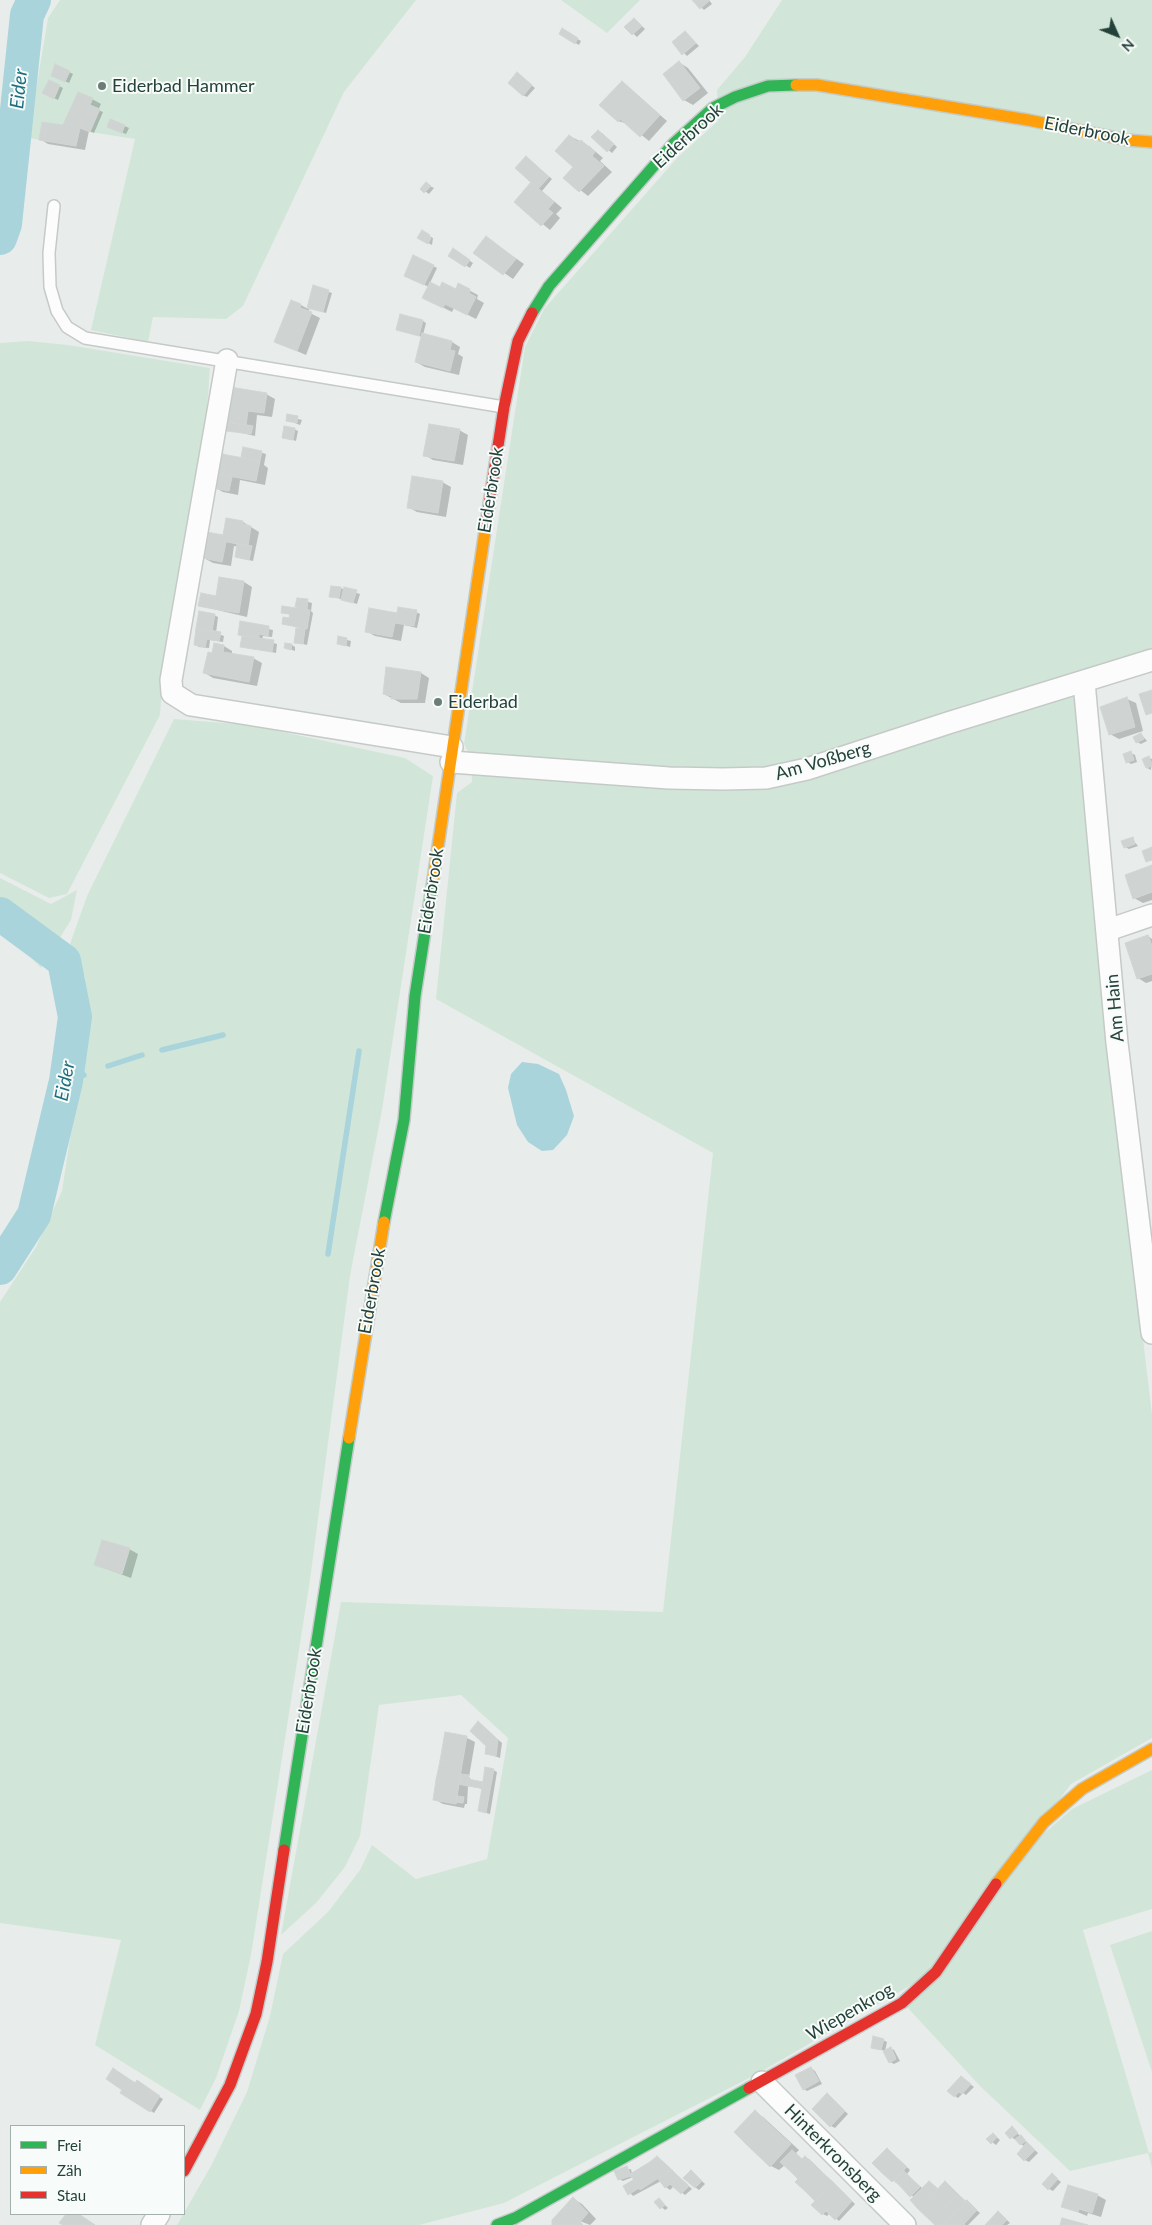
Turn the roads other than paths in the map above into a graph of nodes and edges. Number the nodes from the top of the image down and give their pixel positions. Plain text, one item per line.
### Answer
1 (1152, 142) edge
2 (54, 206) dead end
3 (227, 360) junction
4 (504, 407) junction
5 (1152, 660) edge
6 (1084, 682) junction
7 (452, 754) junction
8 (1152, 916) edge
9 (1108, 930) junction
10 (1152, 1333) edge
11 (1152, 1749) edge
12 (762, 2082) junction
13 (185, 2169) edge
14 (511, 2223) edge
15 (905, 2225) edge

1 - 4 street, Eiderbrook
2 - 3 lane
3 - 4 lane
3 - 7 street, Am Voßberg
4 - 7 street, Eiderbrook
5 - 6 street, Am Voßberg
6 - 7 street, Am Voßberg
6 - 9 street, Am Hain
7 - 13 street, Eiderbrook
8 - 9 street
9 - 10 street, Am Hain
11 - 12 street, Wiepenkrog
12 - 14 street, Wiepenkrog
12 - 15 street, Hinterkronsberg

